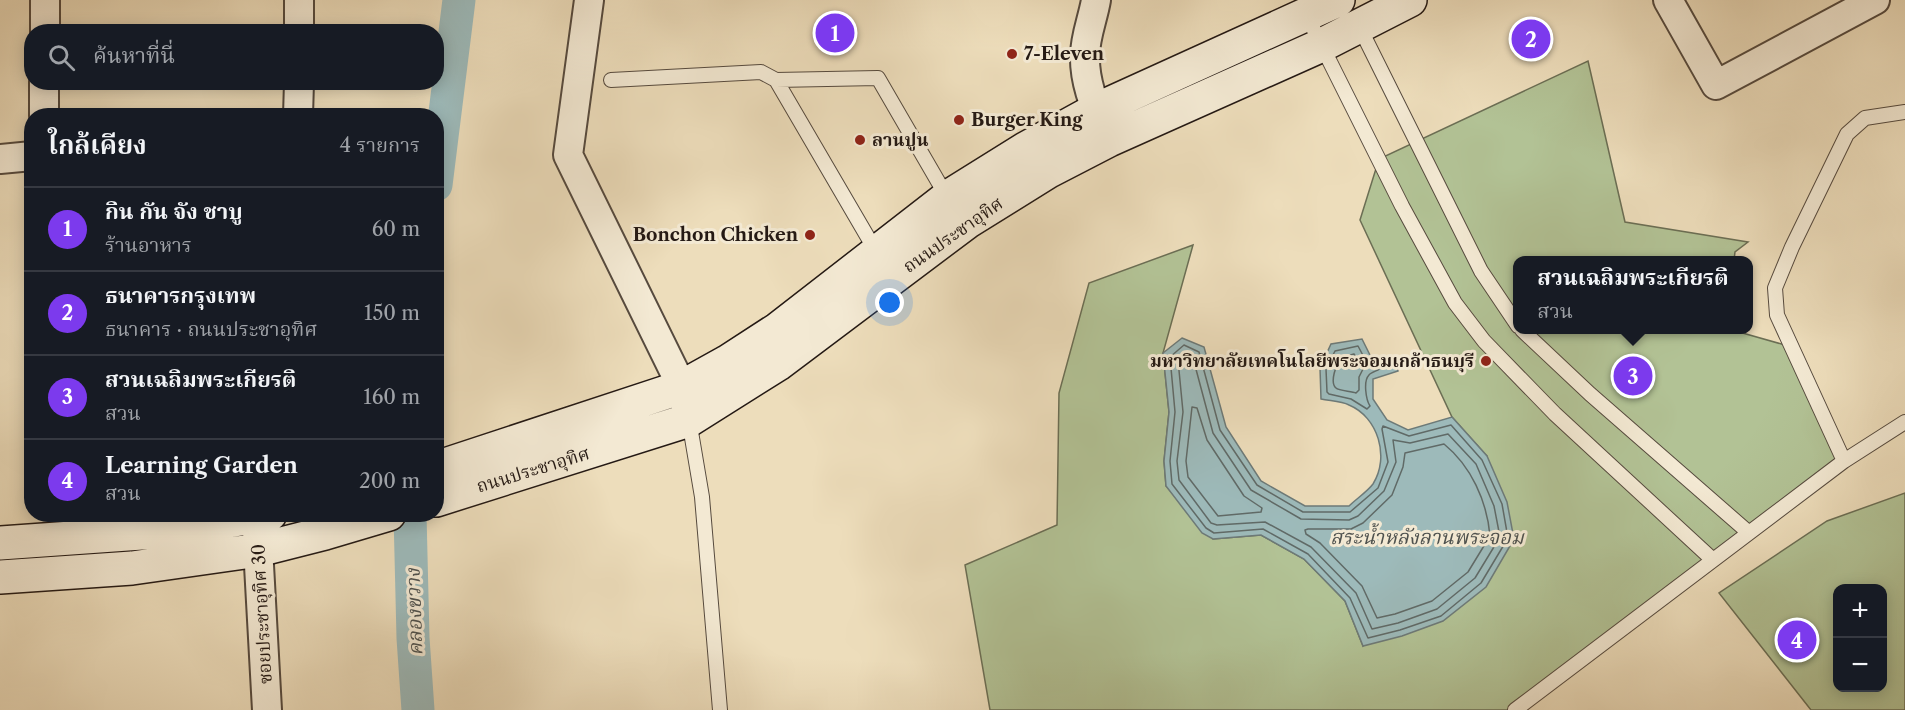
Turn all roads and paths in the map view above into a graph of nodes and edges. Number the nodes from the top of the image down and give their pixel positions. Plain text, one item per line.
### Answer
1 (45, 0) edge
2 (299, 0) edge
3 (589, 0) edge
4 (1096, 0) edge
5 (1338, 0) edge
6 (1410, 0) edge
7 (1668, 0) edge
8 (1875, 0) edge
9 (1354, 13) edge
10 (1307, 16) junction
11 (45, 24) edge
12 (299, 24) edge
13 (1322, 45) junction
14 (610, 80) dead end
15 (776, 80) junction
16 (44, 90) edge
17 (298, 90) edge
18 (44, 108) edge
19 (298, 108) edge
20 (1096, 110) junction
21 (1905, 112) edge
22 (1109, 140) junction
23 (24, 157) edge
24 (0, 159) edge
25 (957, 210) junction
26 (884, 265) junction
27 (1513, 318) edge
28 (1526, 334) edge
29 (682, 387) junction
30 (689, 420) junction
31 (1905, 422) edge
32 (1844, 461) junction
33 (444, 466) edge
34 (444, 497) edge
35 (362, 522) edge
36 (261, 527) edge
37 (1748, 532) junction
38 (0, 543) edge
39 (1713, 560) junction
40 (0, 577) edge
41 (267, 710) edge
42 (720, 710) edge
43 (1515, 710) edge

1 - 11 street
2 - 12 street
3 - 29 street
4 - 20 street
5 - 10 main road, ถนนประชาอุทิศ
6 - 9 main road, ถนนประชาอุทิศ
7 - 8 street
9 - 13 main road, ถนนประชาอุทิศ
9 - 27 lane
10 - 13 lane
10 - 20 main road, ถนนประชาอุทิศ
13 - 22 main road, ถนนประชาอุทิศ
13 - 39 lane
14 - 15 lane
15 - 25 lane
15 - 26 lane
16 - 18 street
17 - 19 street
20 - 22 street
20 - 25 main road, ถนนประชาอุทิศ
21 - 32 lane
22 - 25 main road, ถนนประชาอุทิศ
23 - 24 street
25 - 26 main road, ถนนประชาอุทิศ
26 - 29 main road, ถนนประชาอุทิศ
26 - 30 main road, ถนนประชาอุทิศ
28 - 37 lane
29 - 30 street
29 - 33 main road, ถนนประชาอุทิศ
30 - 34 main road, ถนนประชาอุทิศ
30 - 42 lane
31 - 32 lane
32 - 37 lane
35 - 36 main road
36 - 38 main road
36 - 40 main road
36 - 41 street, ซอยประชาอุทิศ 30
37 - 39 lane
39 - 43 lane

